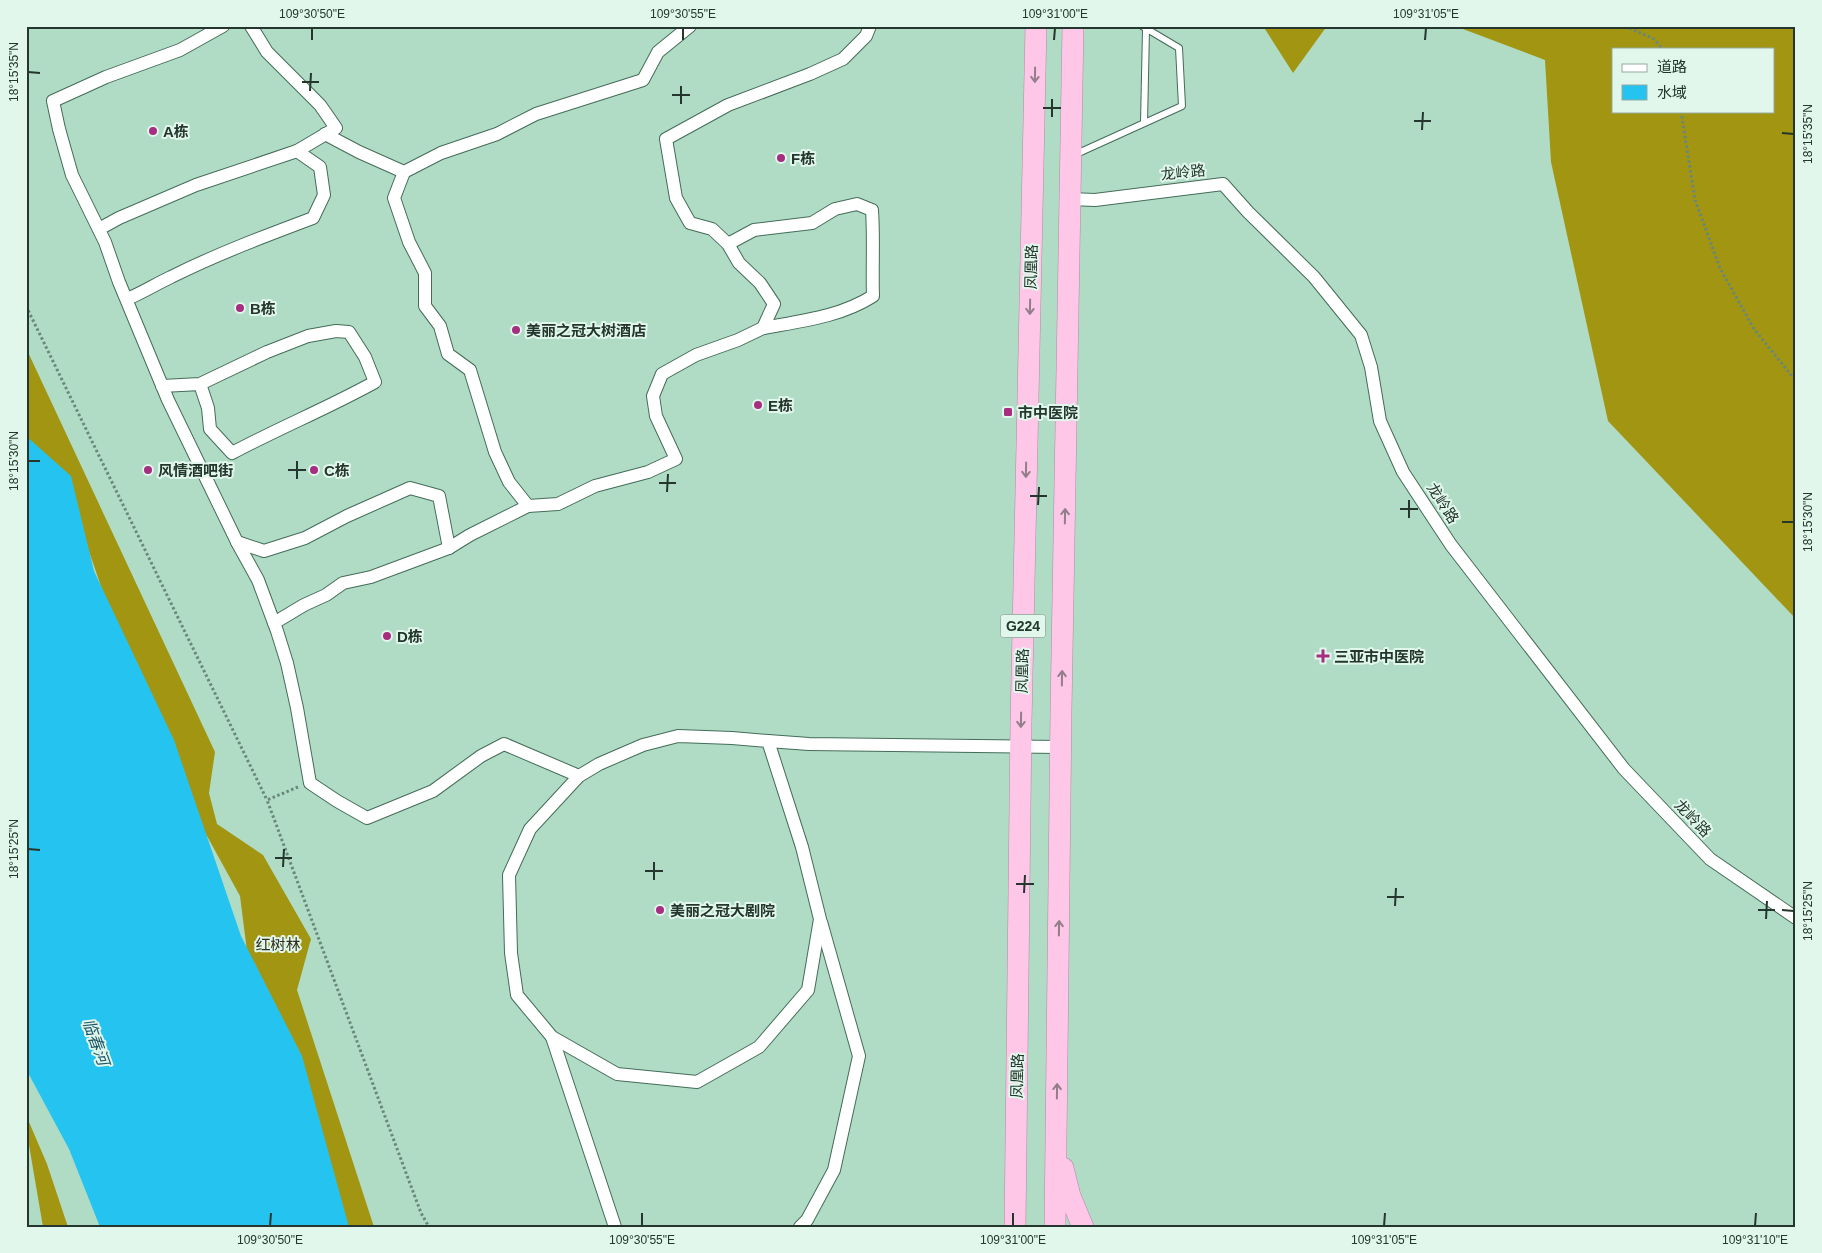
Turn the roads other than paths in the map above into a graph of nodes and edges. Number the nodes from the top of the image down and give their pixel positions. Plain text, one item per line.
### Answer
1 (223, 26) edge
2 (250, 26) edge
3 (690, 26) edge
4 (870, 26) edge
5 (1036, 26) edge
6 (1073, 26) edge
7 (1144, 27) edge
8 (1144, 124) junction
9 (325, 134) junction
10 (297, 151) junction
11 (1071, 156) junction
12 (404, 172) junction
13 (1070, 199) junction
14 (99, 229) junction
15 (728, 244) junction
16 (127, 299) junction
17 (763, 328) junction
18 (200, 384) junction
19 (162, 386) junction
20 (528, 506) junction
21 (237, 542) junction
22 (449, 548) junction
23 (274, 623) junction
24 (768, 742) junction
25 (1020, 747) junction
26 (1061, 747) junction
27 (579, 776) junction
28 (1796, 918) edge
29 (820, 919) junction
30 (552, 1037) junction
31 (1056, 1119) junction
32 (1016, 1198) junction
33 (615, 1227) edge
34 (800, 1227) edge
35 (1004, 1227) edge
36 (1015, 1227) edge
37 (1055, 1227) edge
38 (1083, 1227) edge

1 - 14 street
2 - 9 street
3 - 12 street
4 - 15 street
5 -> 25 highway, 凤凰路 / G224
6 - 11 highway, G224
7 - 8 lane
7 - 8 lane
8 - 11 lane
9 - 10 street
9 - 12 street
10 - 14 street
10 - 16 street
11 - 13 highway, G224
12 - 20 street
26 -> 13 highway, G224
13 - 28 street, 龙岭路
14 - 16 street
15 - 17 street
15 - 17 street
16 - 19 street
17 - 20 street
18 - 18 street
18 - 19 street
19 - 21 street
20 - 22 street
21 - 22 street
21 - 23 street
22 - 23 street
23 - 27 street
24 - 25 street
24 - 27 street
24 - 29 street
25 - 26 street
25 - 32 highway, 凤凰路 / G224
31 -> 26 highway, G224
27 - 30 street
29 - 30 street
29 - 34 street
30 - 33 street
31 - 37 highway, G224
31 - 38 highway
32 - 35 highway
32 - 36 highway, 凤凰路 / G224

